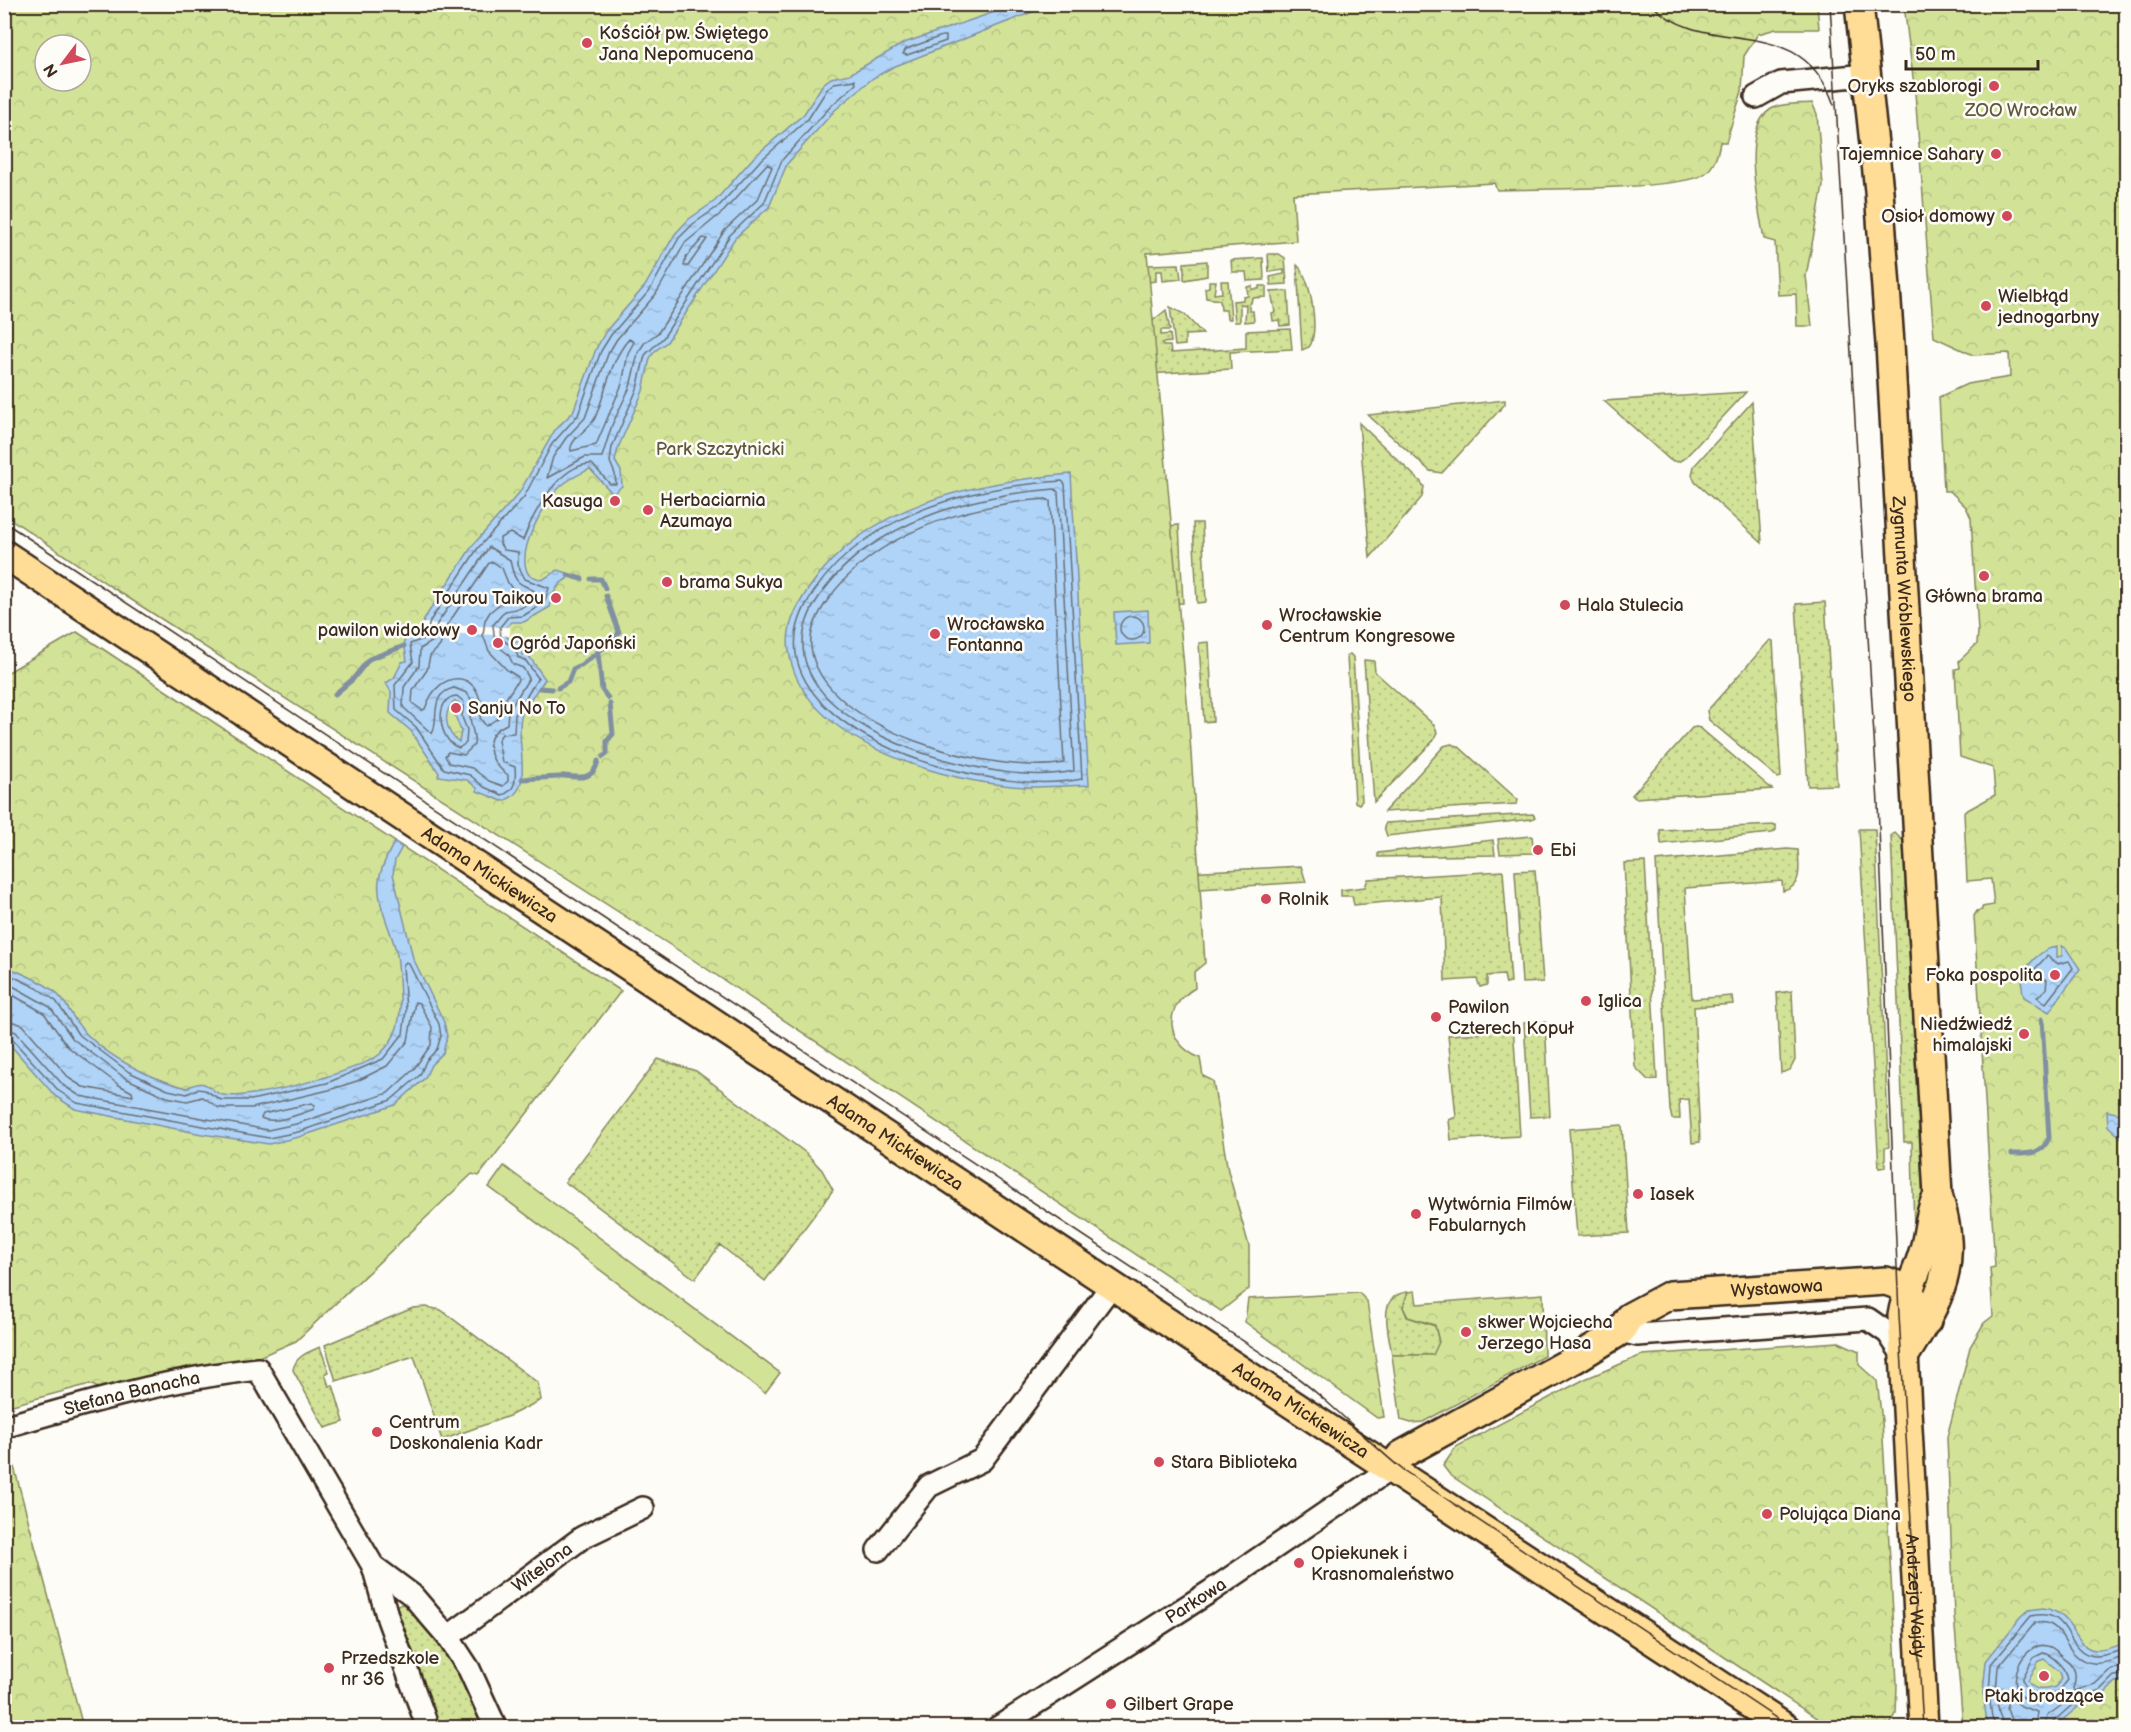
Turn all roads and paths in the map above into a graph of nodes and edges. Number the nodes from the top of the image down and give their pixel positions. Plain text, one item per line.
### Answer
1 (1859, 4) edge
2 (1866, 75) junction
3 (1756, 97) dead end
4 (4, 554) edge
5 (1938, 1195) junction
6 (1112, 1285) junction
7 (1908, 1289) junction
8 (1927, 1321) junction
9 (1621, 1331) junction
10 (1904, 1357) junction
11 (7, 1426) dead end
12 (1390, 1469) junction
13 (643, 1508) dead end
14 (878, 1550) dead end
15 (373, 1566) junction
16 (448, 1637) junction
17 (1924, 1727) edge
18 (428, 1728) edge
19 (496, 1728) edge
20 (997, 1728) edge
21 (1786, 1728) edge

1 - 2 main road, Zygmunta Wróblewskiego
2 - 3 street
2 - 5 main road, Zygmunta Wróblewskiego
4 - 6 main road, Adama Mickiewicza
5 - 7 main road, Zygmunta Wróblewskiego
5 - 8 main road, Zygmunta Wróblewskiego
6 - 12 main road, Adama Mickiewicza
6 - 14 street
7 - 8 main road
7 - 9 main road, Wystawowa
7 - 10 main road, Andrzeja Wajdy
8 - 10 main road
9 - 10 street, Wystawowa
9 - 12 main road, Wystawowa
10 - 17 main road, Andrzeja Wajdy
11 - 15 street, Stefana Banacha
12 - 20 street, Parkowa
12 - 21 main road, Adama Mickiewicza
13 - 16 street, Witelona
15 - 16 street
15 - 18 street
16 - 19 street

